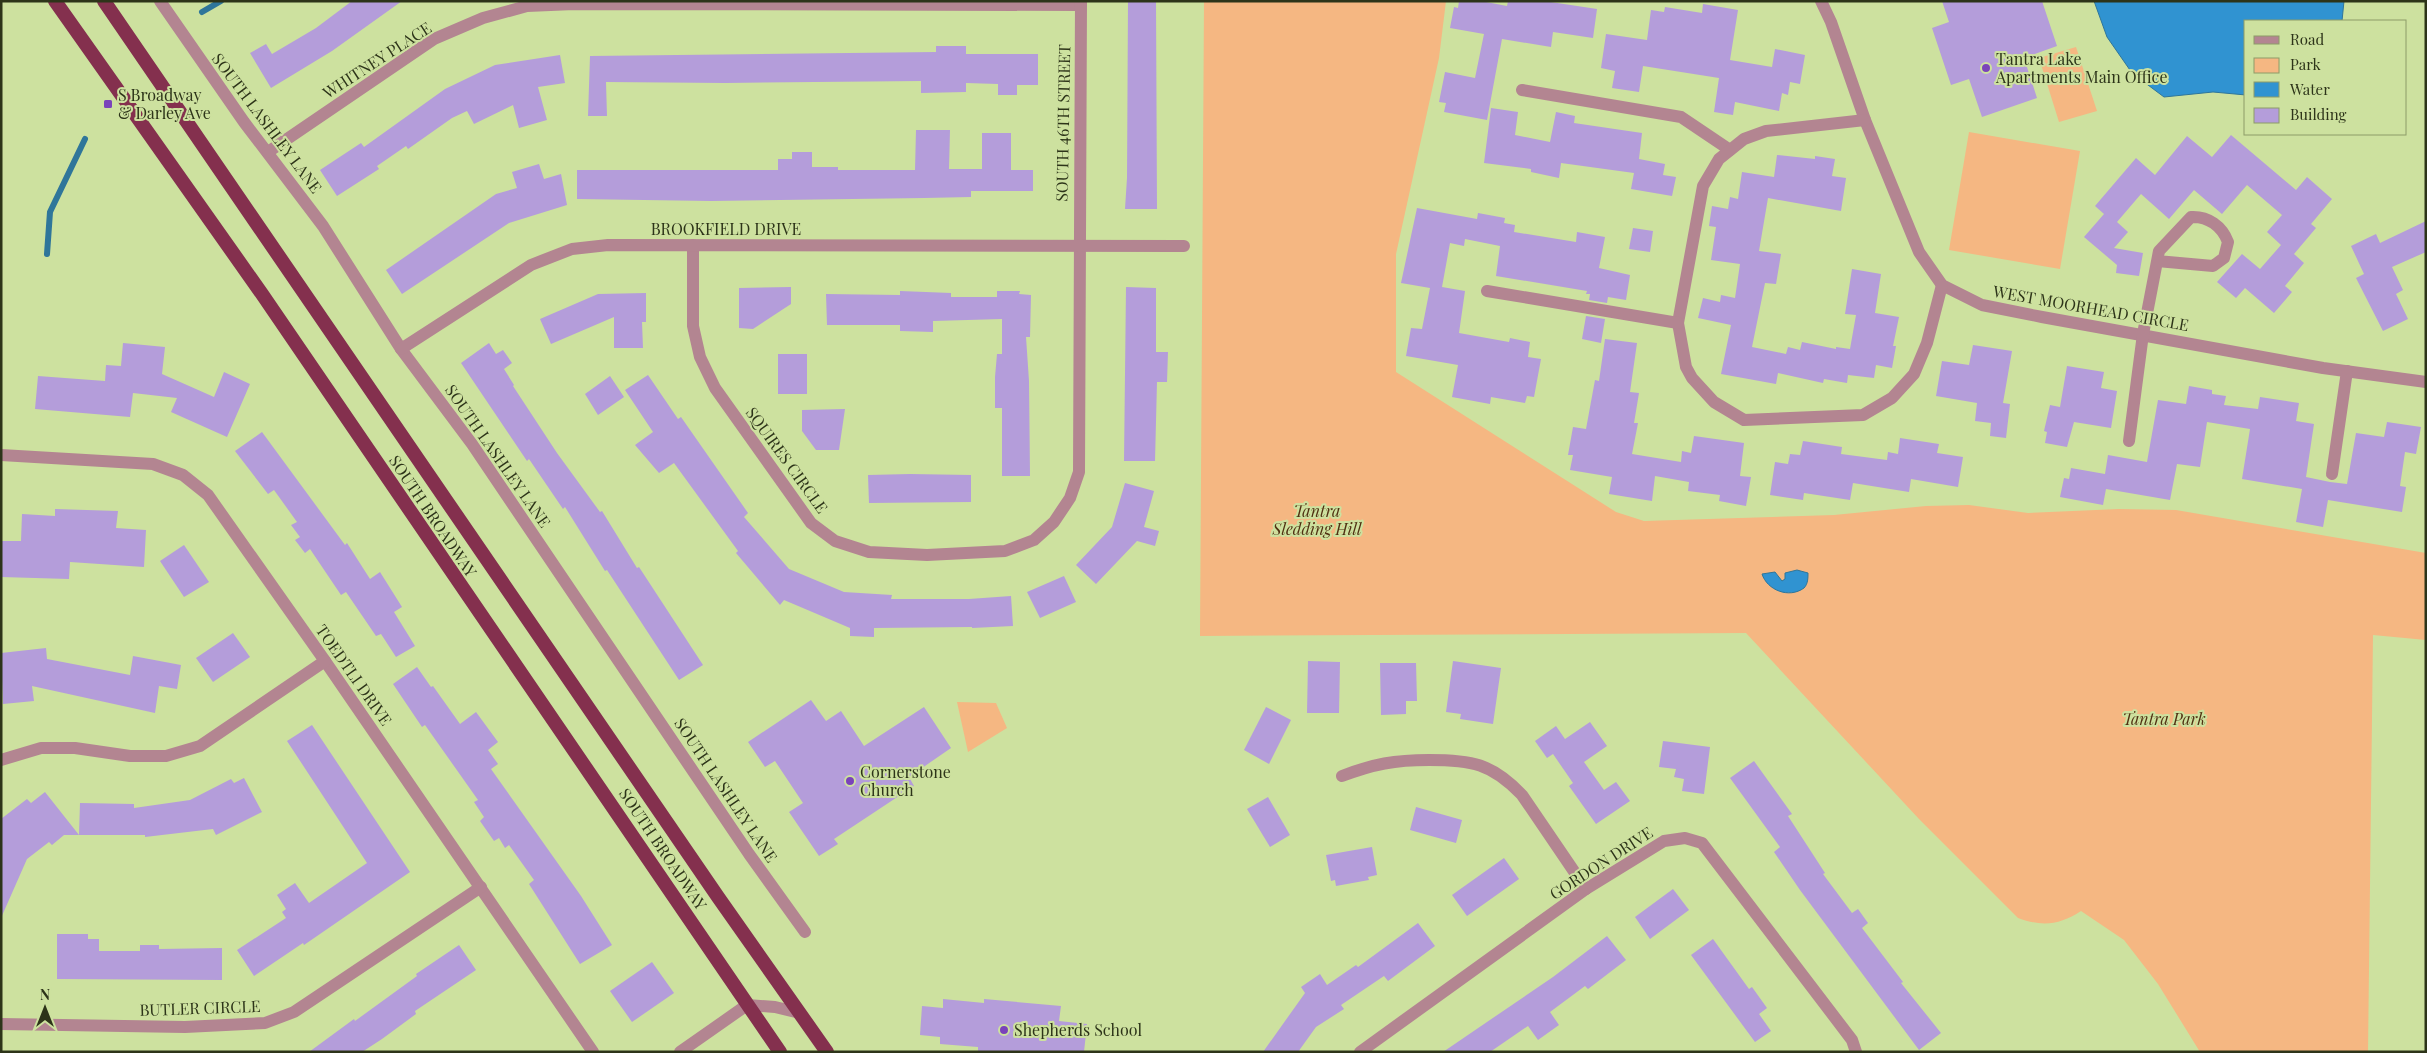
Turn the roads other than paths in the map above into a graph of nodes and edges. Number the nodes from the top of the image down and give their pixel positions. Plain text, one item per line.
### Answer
1 (55, 1) edge
2 (104, 1) edge
3 (160, 1) edge
4 (1821, 1) edge
5 (1080, 3) edge
6 (1522, 90) dead end
7 (1865, 120) junction
8 (1730, 150) junction
9 (268, 152) junction
10 (693, 245) junction
11 (1078, 246) junction
12 (1184, 246) dead end
13 (2157, 261) junction
14 (1942, 285) junction
15 (1487, 291) dead end
16 (1678, 323) junction
17 (2143, 334) junction
18 (401, 349) junction
19 (2347, 371) junction
20 (2426, 382) edge
21 (2129, 440) dead end
22 (1, 455) edge
23 (2332, 474) dead end
24 (325, 661) junction
25 (1, 760) edge
26 (1342, 776) dead end
27 (481, 887) junction
28 (1586, 889) junction
29 (805, 932) dead end
30 (747, 1005) junction
31 (800, 1013) junction
32 (1, 1024) edge
33 (593, 1052) edge
34 (680, 1052) edge
35 (780, 1052) edge
36 (827, 1052) edge
37 (1360, 1052) edge
38 (1856, 1052) edge

1 - 30 highway, SOUTH BROADWAY
2 - 31 highway, SOUTH BROADWAY
3 - 9 street, SOUTH LASHLEY LANE
4 - 7 street, WEST MOORHEAD CIRCLE
5 - 9 street, WHITNEY PLACE
5 - 11 street, SOUTH 46TH STREET
6 - 8 street
7 - 8 street
7 - 14 street, WEST MOORHEAD CIRCLE
8 - 16 street
9 - 18 street, SOUTH LASHLEY LANE
10 - 11 street, BROOKFIELD DRIVE
10 - 11 street, SQUIRES CIRCLE
10 - 18 street, BROOKFIELD DRIVE
11 - 12 street, BROOKFIELD DRIVE
13 - 13 street
13 - 17 street
14 - 16 street
14 - 17 street, WEST MOORHEAD CIRCLE
15 - 16 street
17 - 19 street, WEST MOORHEAD CIRCLE
17 - 21 street
18 - 29 street, SOUTH LASHLEY LANE
19 - 20 street, WEST MOORHEAD CIRCLE
19 - 23 street
22 - 24 street, TOEDTLI DRIVE
24 - 25 street
24 - 27 street, TOEDTLI DRIVE
26 - 28 street
27 - 32 street, BUTLER CIRCLE
27 - 33 street, TOEDTLI DRIVE
28 - 37 street, GORDON DRIVE
28 - 38 street, GORDON DRIVE
30 - 31 street
30 - 34 street
30 - 35 highway, SOUTH BROADWAY
31 - 36 highway, SOUTH BROADWAY

